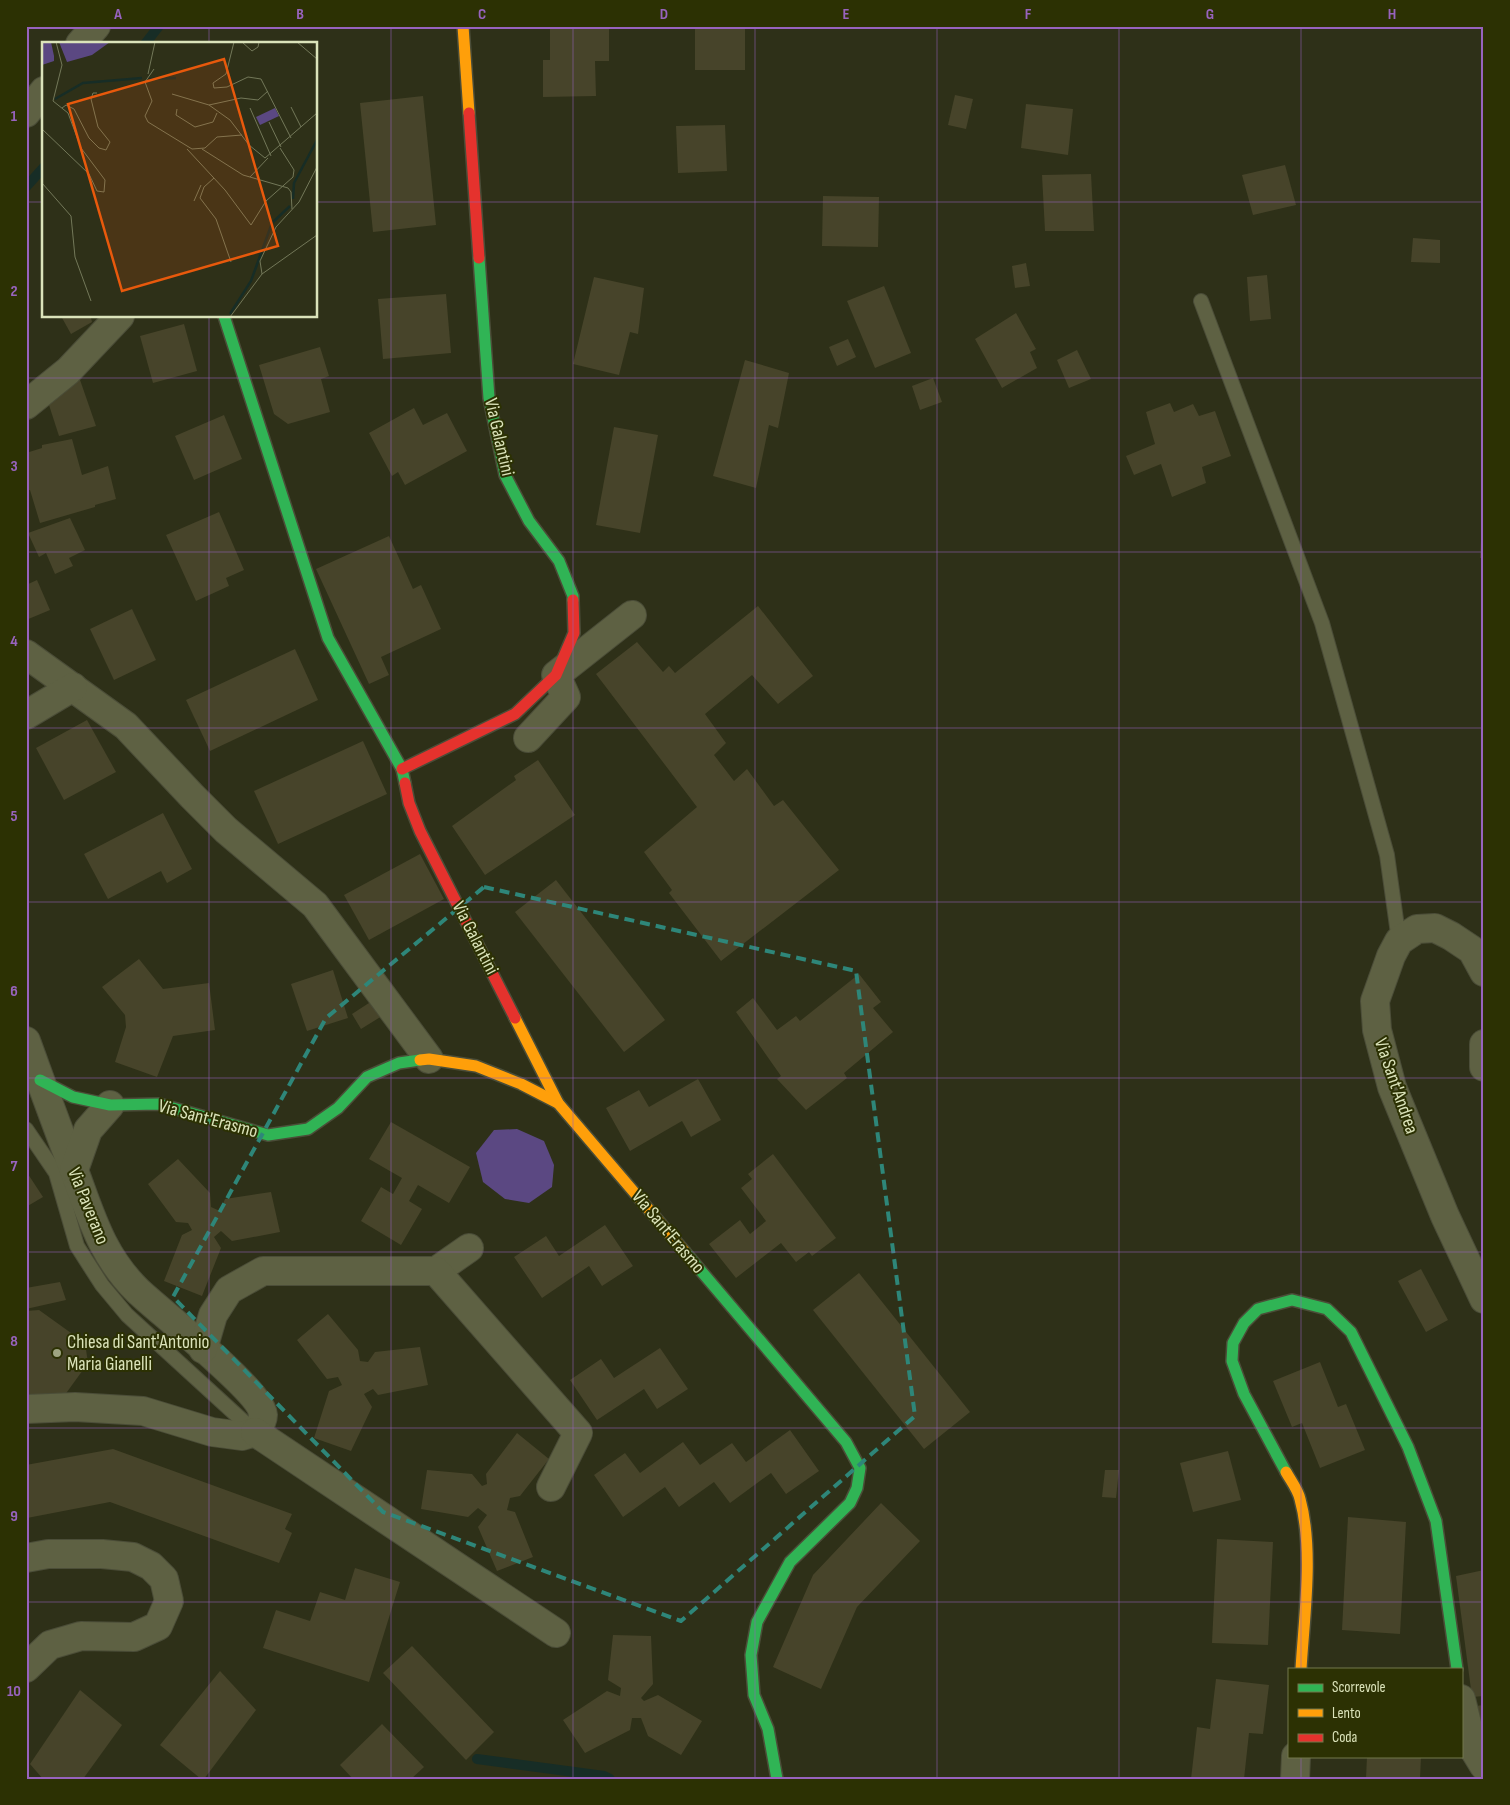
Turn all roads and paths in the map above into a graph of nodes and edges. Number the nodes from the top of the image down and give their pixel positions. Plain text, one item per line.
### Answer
1 (96, 26) edge
2 (462, 26) edge
3 (82, 42) edge
4 (42, 93) edge
5 (26, 113) edge
6 (1201, 301) dead end
7 (118, 318) edge
8 (225, 318) edge
9 (26, 404) edge
10 (632, 615) dead end
11 (26, 654) edge
12 (556, 675) junction
13 (73, 687) junction
14 (26, 715) edge
15 (528, 738) dead end
16 (402, 769) junction
17 (1399, 941) junction
18 (1484, 972) edge
19 (26, 1041) edge
20 (1484, 1044) edge
21 (429, 1060) junction
22 (1484, 1067) edge
23 (40, 1080) junction
24 (558, 1103) junction
25 (110, 1105) junction
26 (26, 1129) edge
27 (74, 1170) junction
28 (469, 1248) dead end
29 (436, 1271) junction
30 (1484, 1299) edge
31 (203, 1349) junction
32 (26, 1409) edge
33 (255, 1432) junction
34 (551, 1487) dead end
35 (26, 1558) edge
36 (556, 1633) dead end
37 (26, 1668) edge
38 (1301, 1668) edge
39 (1457, 1668) edge
40 (1462, 1703) edge
41 (1296, 1758) edge
42 (1484, 1766) edge
43 (777, 1779) edge
44 (1295, 1779) edge

1 - 3 street
2 - 12 street, Via Galantini
4 - 5 street
6 - 17 lane
7 - 9 street
8 - 16 street, Via Galantini
10 - 12 street
11 - 13 street
12 - 15 street
12 - 16 street, Via Galantini
13 - 14 street
13 - 21 street
16 - 24 street, Via Galantini
17 - 18 street
17 - 30 street, Via Sant'Andrea
19 - 23 street, Via Paverano
20 - 22 street
21 - 24 street, Via Sant'Erasmo
21 - 25 street, Via Sant'Erasmo
23 - 25 street, Via Sant'Erasmo
23 - 27 street, Via Paverano
24 - 43 street, Via Sant'Erasmo
25 - 27 street
26 - 33 lane
27 - 31 street, Via Paverano
28 - 29 street
29 - 31 street
29 - 34 street
31 - 33 street, Via Paverano
32 - 33 street
33 - 36 street
35 - 37 street
38 - 39 street
40 - 42 street
41 - 44 street

